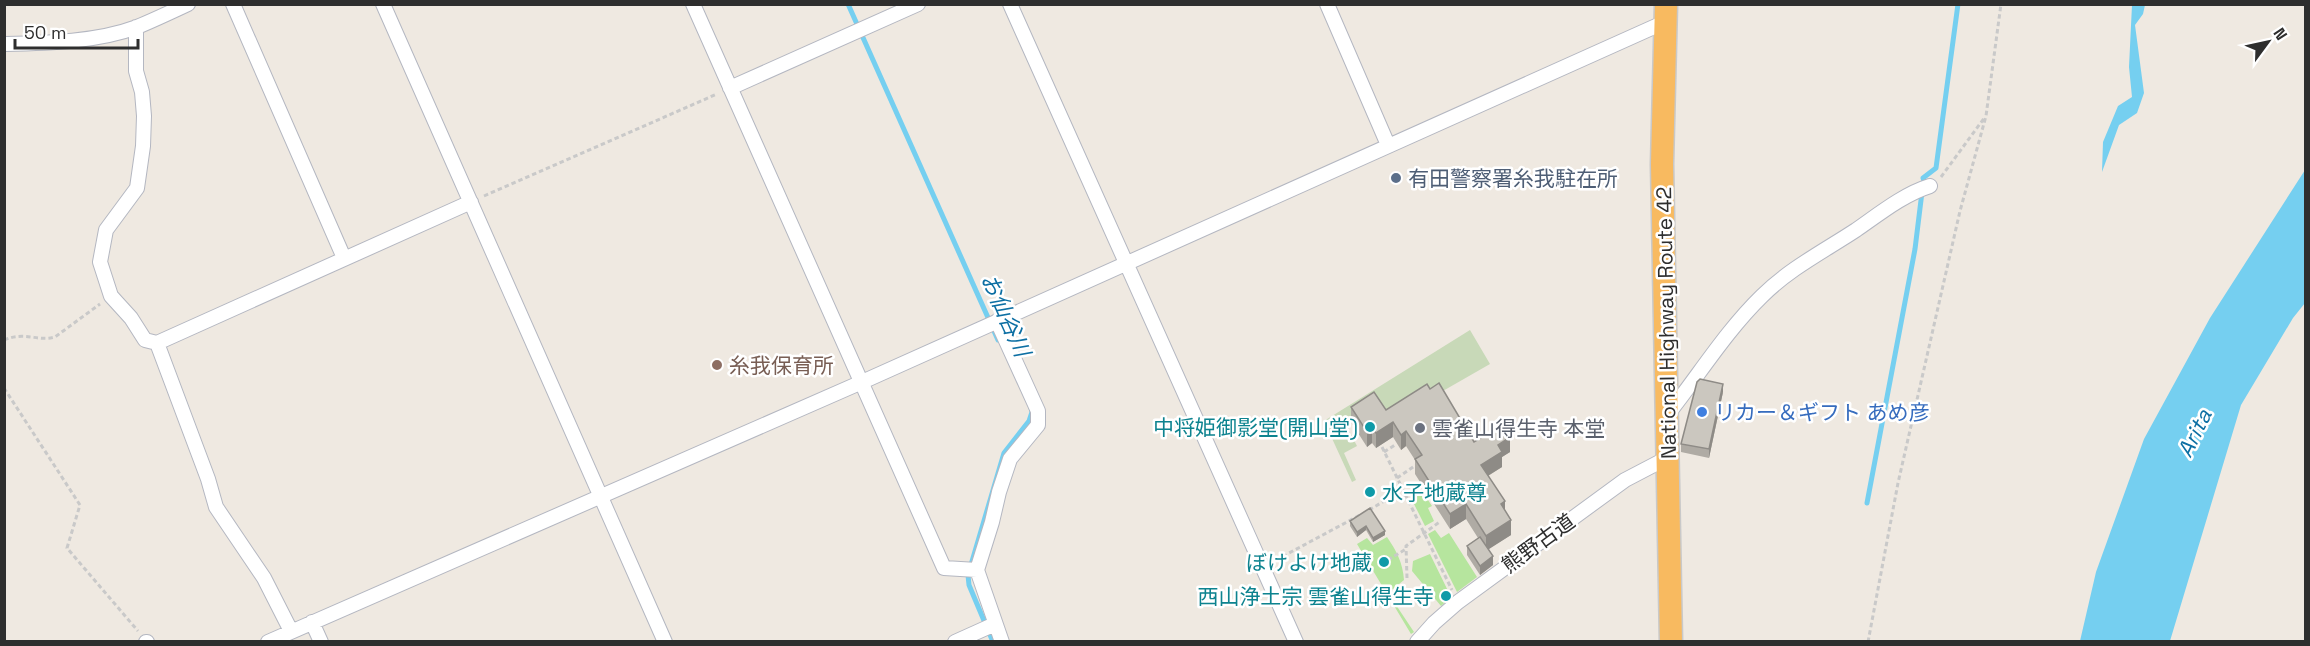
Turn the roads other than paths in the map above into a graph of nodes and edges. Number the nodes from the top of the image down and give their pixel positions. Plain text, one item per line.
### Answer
1 (188, 4) edge
2 (233, 4) edge
3 (383, 4) edge
4 (693, 4) edge
5 (918, 4) edge
6 (1010, 4) edge
7 (1327, 4) edge
8 (1665, 13) edge
9 (136, 27) junction
10 (4, 44) edge
11 (729, 88) junction
12 (1388, 145) junction
13 (1930, 186) road end
14 (471, 202) junction
15 (344, 258) junction
16 (1125, 263) junction
17 (997, 321) junction
18 (157, 343) junction
19 (862, 382) junction
20 (1668, 414) junction
21 (1669, 457) junction
22 (601, 494) junction
23 (976, 570) junction
24 (312, 622) junction
25 (995, 624) junction
26 (291, 631) junction
27 (268, 642) edge
28 (321, 642) edge
29 (664, 642) edge
30 (955, 642) edge
31 (1002, 642) edge
32 (1296, 642) edge
33 (1417, 642) edge
34 (1671, 642) edge

1 - 9 street
2 - 15 street
3 - 14 street
4 - 11 street
5 - 11 street
6 - 16 street
7 - 12 street
8 - 12 street
8 - 20 highway, National Highway Route 42
9 - 10 street
9 - 18 street
11 - 19 street
12 - 16 street
13 - 20 street
14 - 15 street
14 - 22 street
15 - 18 street
16 - 17 street
16 - 32 street
17 - 19 street
17 - 23 street
18 - 26 street
19 - 22 street
19 - 23 street
20 - 21 highway, National Highway Route 42
21 - 33 street, 熊野古道
21 - 34 highway, National Highway Route 42
22 - 24 street
22 - 29 street
23 - 25 street
24 - 26 street
24 - 28 street
25 - 30 street
25 - 31 street
26 - 27 street

